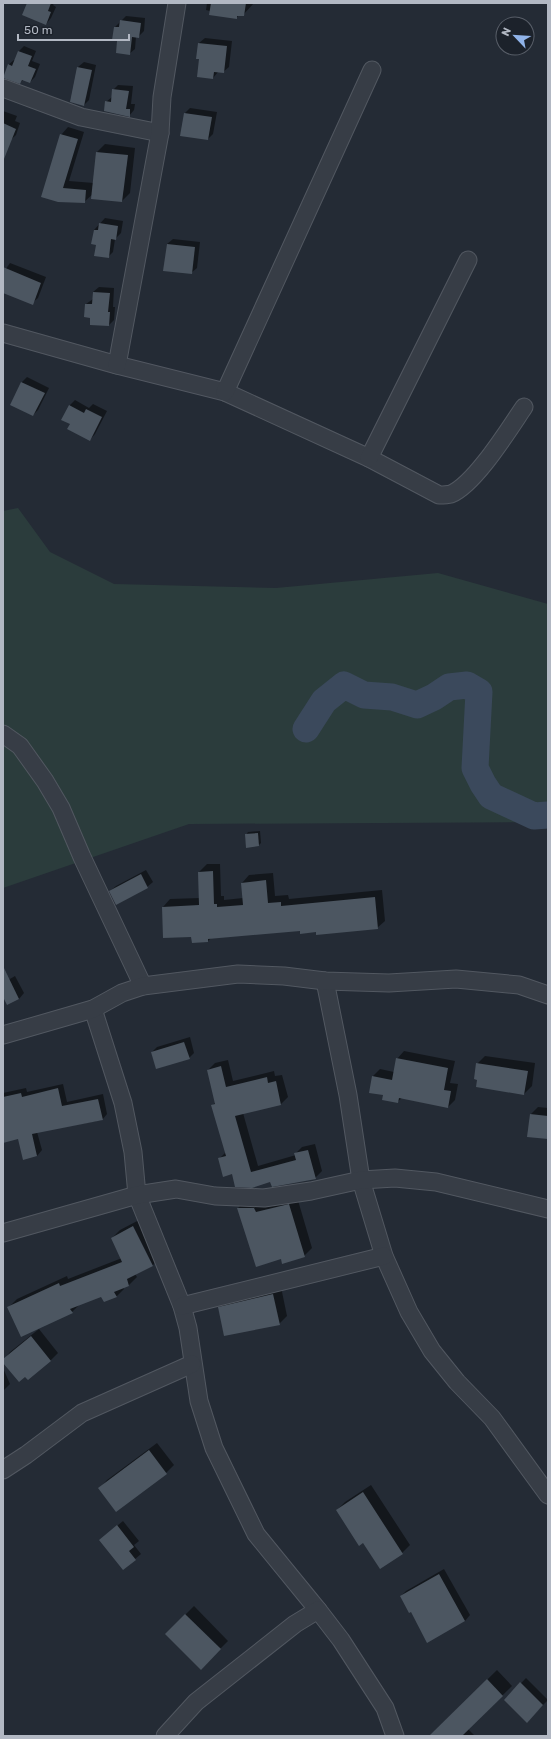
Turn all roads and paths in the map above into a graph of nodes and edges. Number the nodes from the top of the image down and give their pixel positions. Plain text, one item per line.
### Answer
1 (177, 3) edge
2 (372, 70) dead end
3 (3, 88) edge
4 (160, 133) junction
5 (468, 260) dead end
6 (3, 333) edge
7 (116, 365) junction
8 (225, 392) junction
9 (524, 407) dead end
10 (368, 458) junction
11 (3, 734) edge
12 (325, 981) junction
13 (143, 986) junction
14 (548, 995) edge
15 (93, 1009) junction
16 (3, 1035) edge
17 (361, 1180) junction
18 (137, 1195) junction
19 (548, 1209) edge
20 (3, 1233) edge
21 (384, 1256) junction
22 (182, 1306) junction
23 (192, 1364) junction
24 (3, 1470) edge
25 (548, 1495) edge
26 (318, 1610) junction
27 (165, 1736) edge
28 (395, 1736) edge

1 - 4 street
2 - 8 street
3 - 4 street
4 - 7 street
5 - 10 street
6 - 7 street
7 - 8 street
8 - 10 street
9 - 10 street
11 - 13 street
12 - 13 street
12 - 14 street
12 - 17 street
13 - 15 street
15 - 16 street
15 - 18 street
17 - 18 street
17 - 19 street
17 - 21 street
18 - 20 street
18 - 22 street
21 - 22 street
21 - 25 street
22 - 23 street
23 - 24 street
23 - 26 street
26 - 27 street
26 - 28 street

